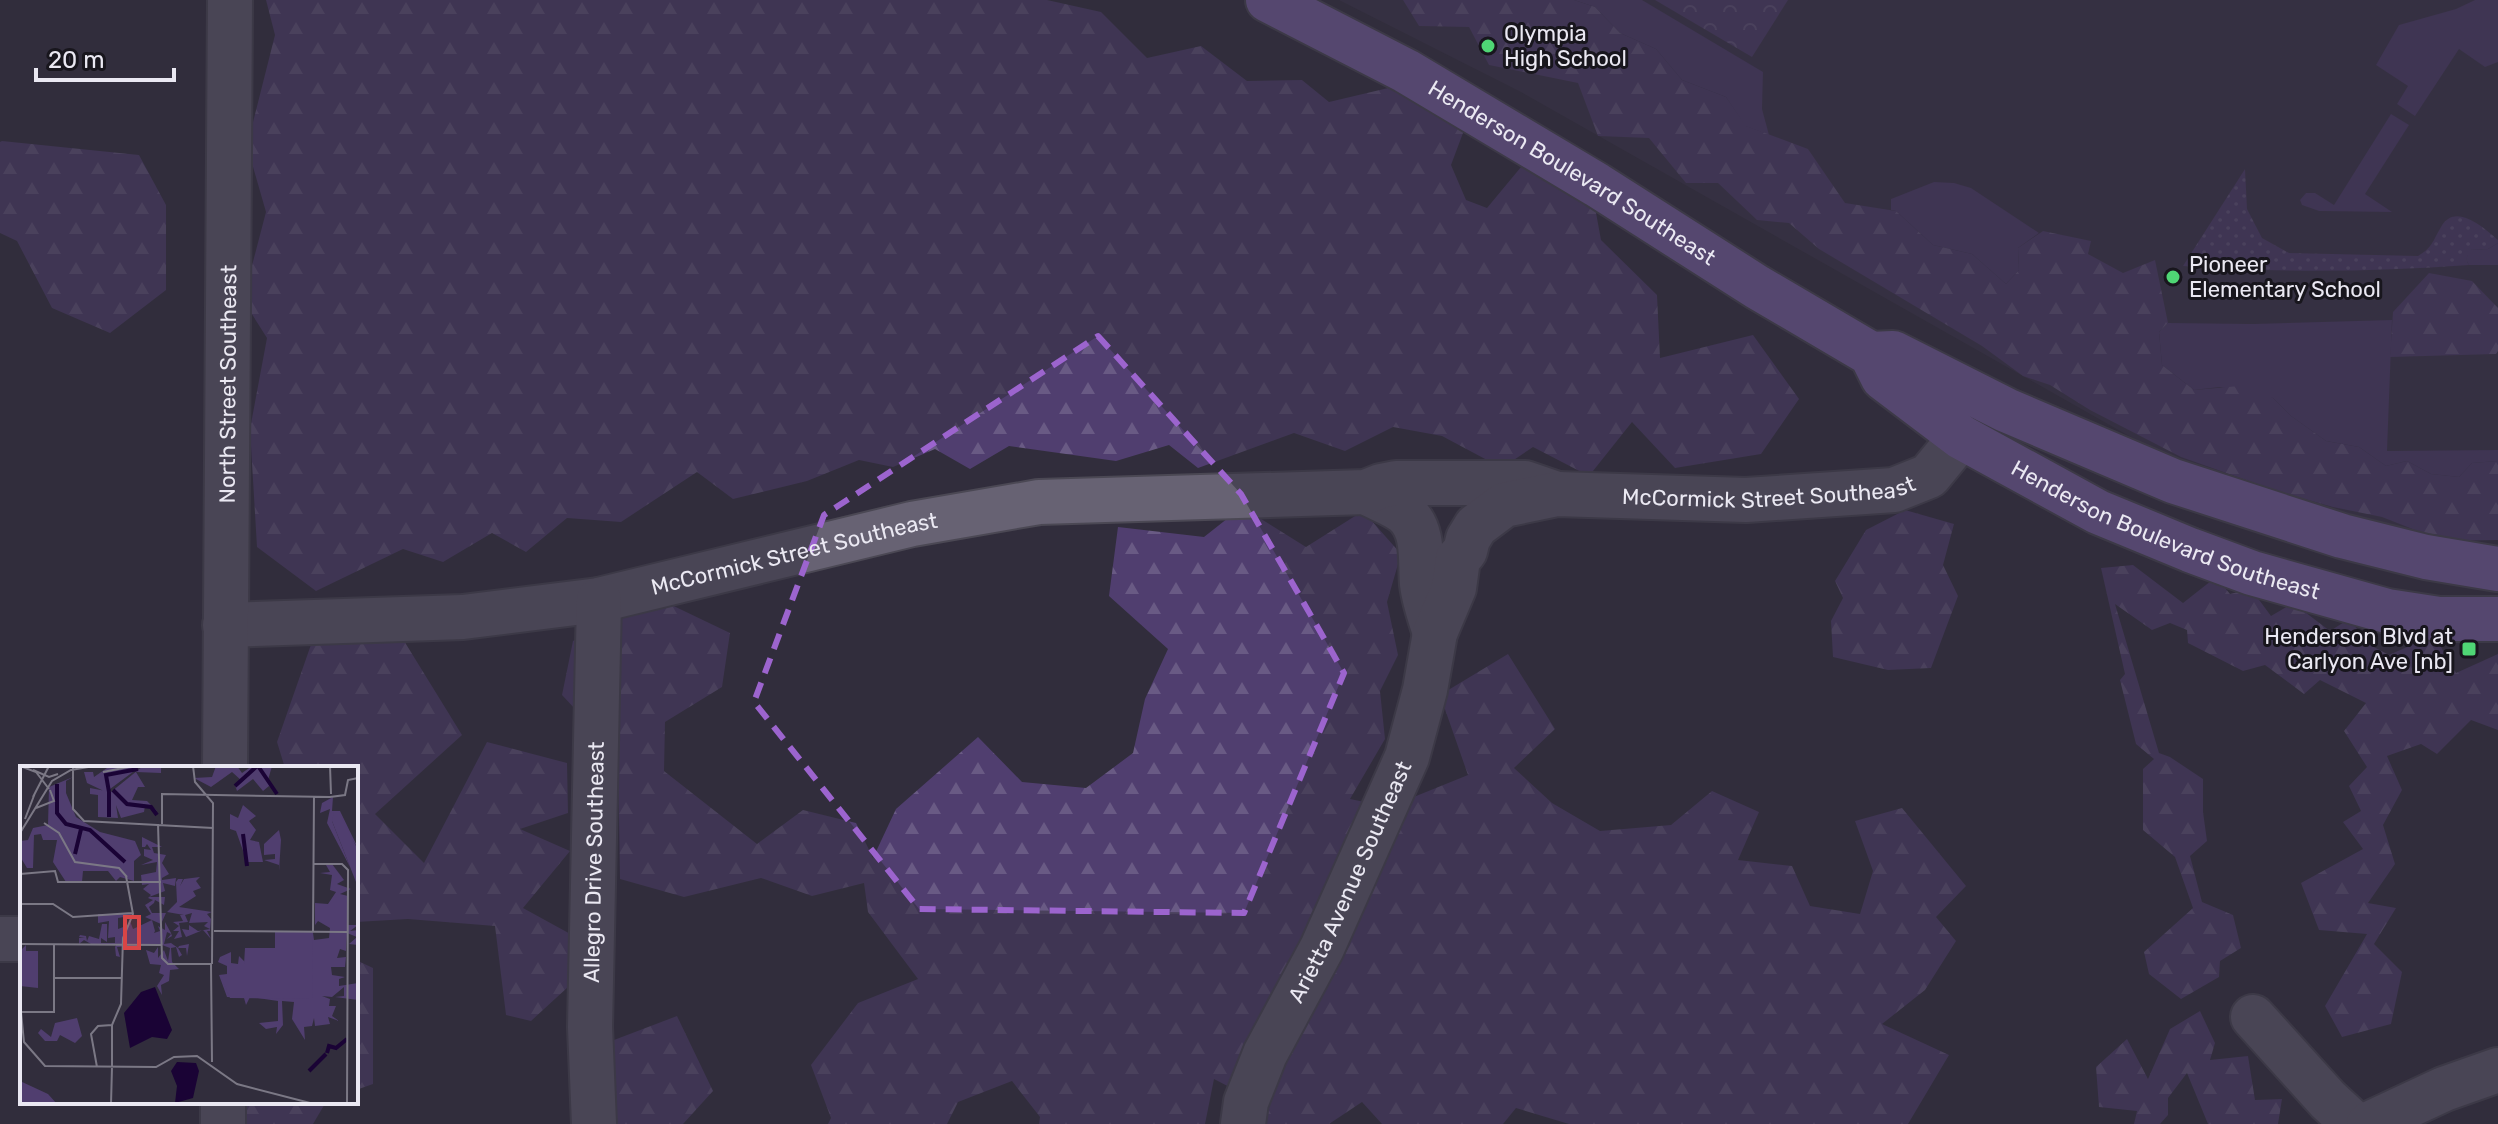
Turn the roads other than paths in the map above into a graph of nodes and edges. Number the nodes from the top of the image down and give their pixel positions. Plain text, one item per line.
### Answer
1 (230, 0) edge
2 (1268, 0) edge
3 (1871, 354) junction
4 (1961, 437) junction
5 (1381, 488) junction
6 (1557, 494) junction
7 (1458, 559) junction
8 (2498, 569) edge
9 (599, 600) junction
10 (2498, 619) edge
11 (225, 625) junction
12 (1435, 633) junction
13 (225, 766) edge
14 (2253, 1017) dead end
15 (2498, 1070) edge
16 (594, 1124) edge
17 (1243, 1124) edge
18 (2354, 1124) edge
19 (2369, 1124) edge

1 - 11 street, North Street Southeast
2 - 3 main road, Henderson Boulevard Southeast
3 - 4 main road, Henderson Boulevard Southeast
3 - 8 main road, Henderson Boulevard Southeast
4 - 6 street, McCormick Street Southeast
4 - 10 main road, Henderson Boulevard Southeast
5 - 6 street, McCormick Street Southeast
5 - 7 street
5 - 9 street, McCormick Street Southeast
5 - 12 street
6 - 7 street
7 - 12 street
9 - 11 street, McCormick Street Southeast
9 - 16 street, Allegro Drive Southeast
11 - 13 street, North Street Southeast
12 - 17 street, Arietta Avenue Southeast
14 - 18 street
15 - 19 street

